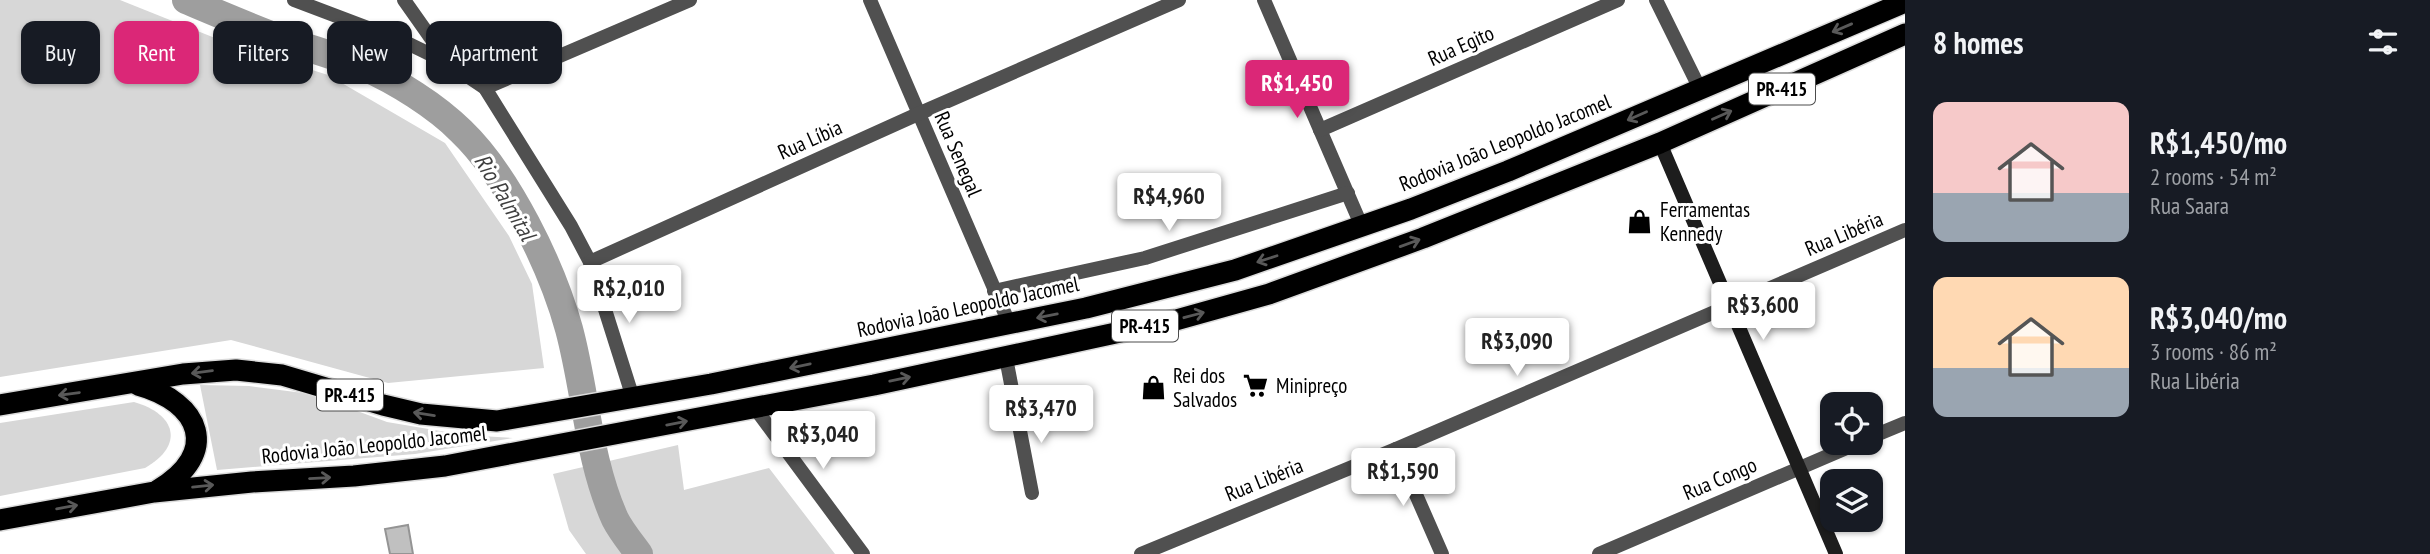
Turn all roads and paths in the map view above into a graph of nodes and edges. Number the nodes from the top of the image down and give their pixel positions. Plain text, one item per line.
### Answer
1 (404, 0) edge
2 (690, 0) edge
3 (870, 0) edge
4 (1180, 0) edge
5 (1265, 0) edge
6 (1618, 0) edge
7 (1656, 0) edge
8 (305, 2) edge
9 (1905, 2) edge
10 (426, 31) edge
11 (1905, 34) edge
12 (426, 52) edge
13 (479, 84) edge
14 (485, 88) junction
15 (1700, 89) junction
16 (918, 114) junction
17 (1320, 130) junction
18 (1660, 143) junction
19 (1348, 193) junction
20 (1362, 226) junction
21 (1905, 230) edge
22 (590, 262) junction
23 (994, 291) junction
24 (1729, 306) junction
25 (1009, 323) junction
26 (1006, 358) junction
27 (136, 384) junction
28 (633, 398) junction
29 (0, 405) edge
30 (755, 408) junction
31 (1905, 423) edge
32 (1883, 433) edge
33 (1396, 449) junction
34 (1830, 455) edge
35 (1799, 468) junction
36 (154, 492) junction
37 (1032, 493) dead end
38 (0, 520) edge
39 (863, 554) edge
40 (1141, 554) edge
41 (1442, 554) edge
42 (1599, 554) edge
43 (1836, 554) edge

1 - 10 street
2 - 14 street
3 - 16 street, Rua Senegal
4 - 16 street, Rua Líbia
5 - 17 street
6 - 17 street, Rua Egito
7 - 15 street
8 - 12 street
9 -> 15 highway, Rodovia João Leopoldo Jacomel / PR-415
18 -> 11 highway, Rodovia João Leopoldo Jacomel / PR-415
13 - 14 street
14 - 22 street
15 - 18 highway
15 -> 20 highway, Rodovia João Leopoldo Jacomel / PR-415
16 - 22 street, Rua Líbia
16 - 23 street, Rua Senegal
17 - 19 street
18 - 24 street
26 -> 18 highway, Rodovia João Leopoldo Jacomel / PR-415
19 - 20 street
19 - 23 street
20 -> 25 highway, Rodovia João Leopoldo Jacomel / PR-415
21 - 24 street, Rua Libéria
22 - 28 street
23 - 25 street, Rua Senegal
24 - 33 street, Rua Libéria
24 - 35 street
25 -> 28 highway, Rodovia João Leopoldo Jacomel / PR-415
30 -> 26 highway, Rodovia João Leopoldo Jacomel / PR-415
26 - 37 street
28 -> 27 highway, Rodovia João Leopoldo Jacomel / PR-415
27 -> 29 highway, Rodovia João Leopoldo Jacomel / PR-415
27 - 36 highway
36 -> 30 highway, Rodovia João Leopoldo Jacomel / PR-415
30 - 39 street
31 - 32 street
33 - 40 street, Rua Libéria
33 - 41 street
34 - 35 street, Rua Congo
35 - 42 street, Rua Congo
35 - 43 street
38 -> 36 highway, Rodovia João Leopoldo Jacomel / PR-415

